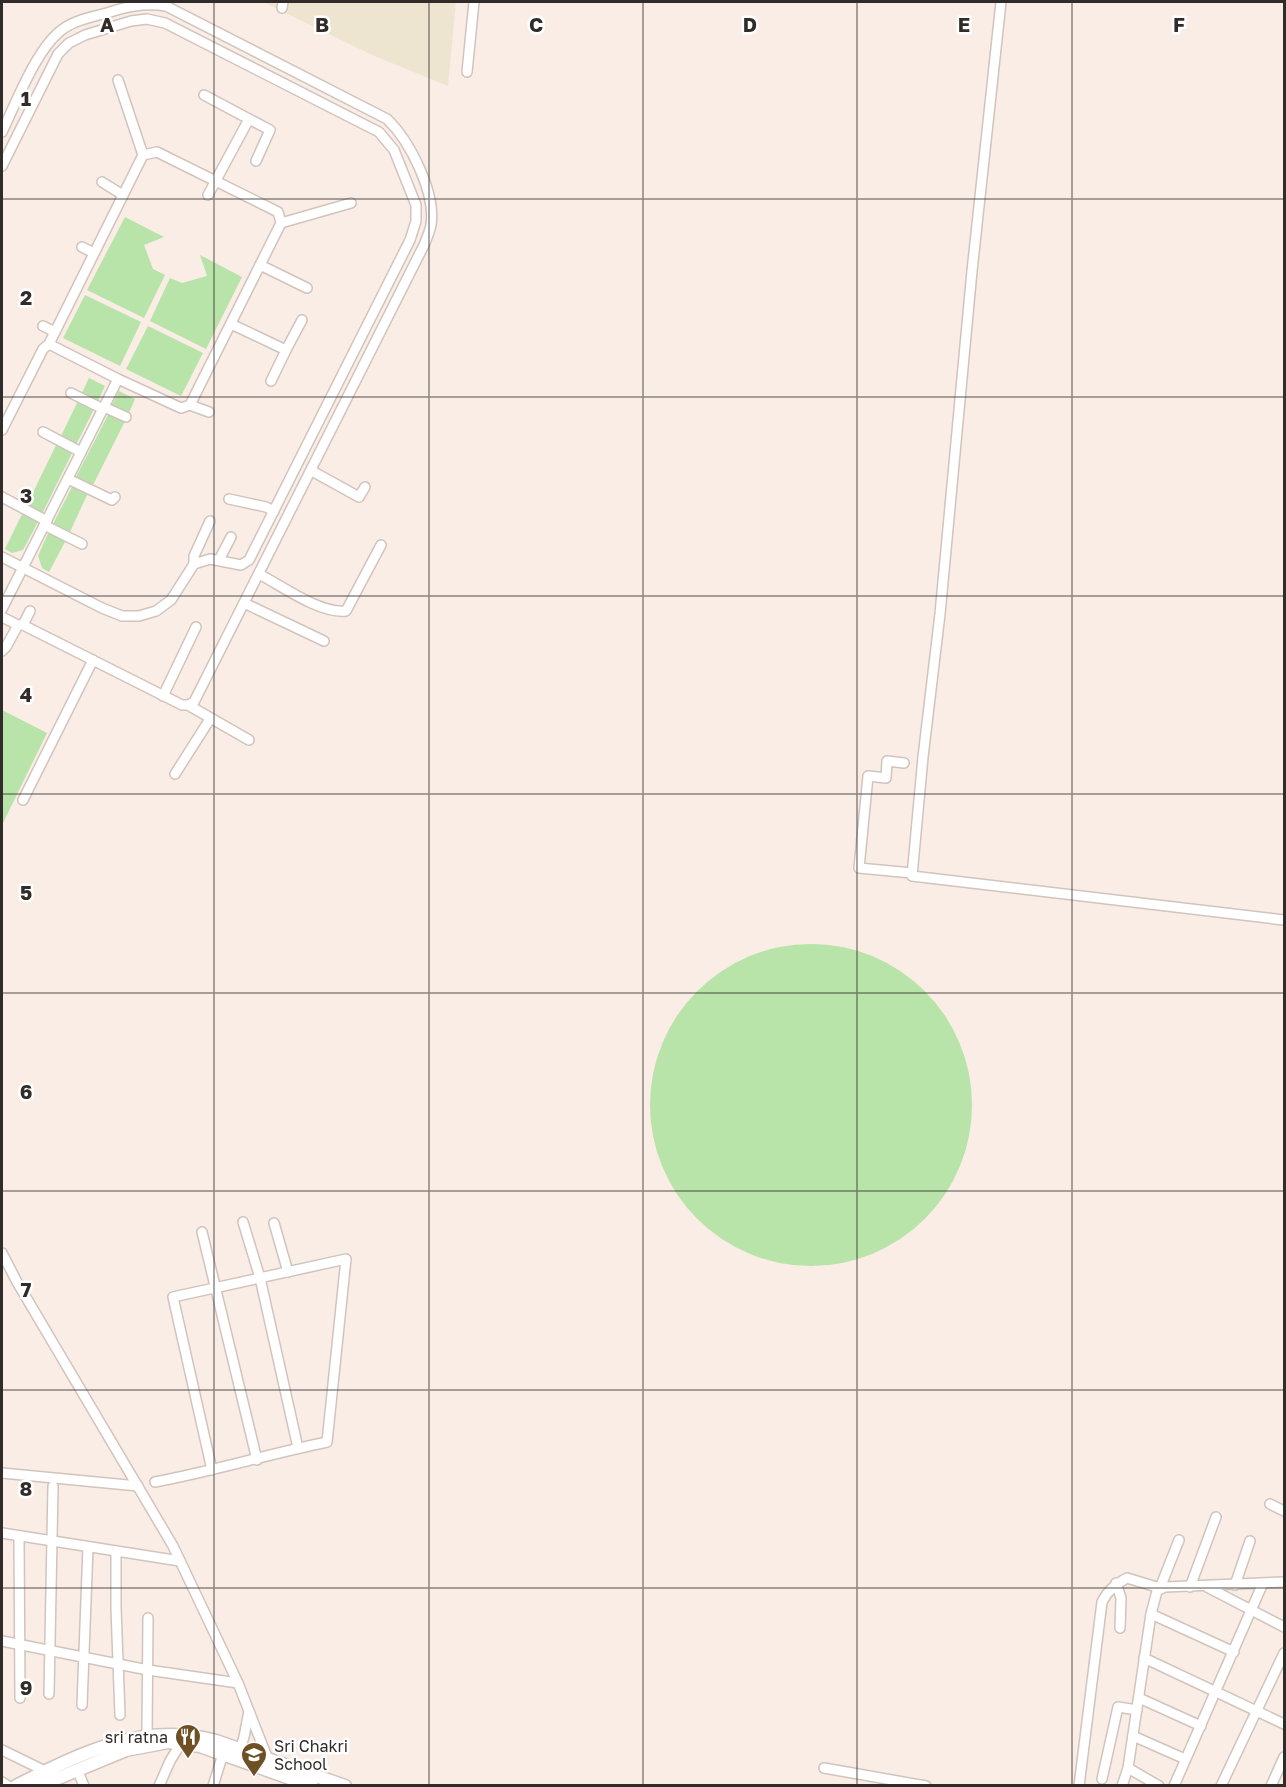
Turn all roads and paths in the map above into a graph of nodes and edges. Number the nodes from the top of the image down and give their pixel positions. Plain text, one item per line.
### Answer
1 (474, 2) edge
2 (1001, 2) edge
3 (467, 72) dead end
4 (118, 80) dead end
5 (204, 95) dead end
6 (249, 119) junction
7 (2, 132) edge
8 (143, 155) junction
9 (256, 161) dead end
10 (2, 166) edge
11 (215, 181) junction
12 (102, 182) dead end
13 (123, 195) junction
14 (208, 195) dead end
15 (351, 203) dead end
16 (281, 223) junction
17 (82, 246) dead end
18 (94, 253) junction
19 (260, 265) junction
20 (307, 288) dead end
21 (302, 320) dead end
22 (231, 324) junction
23 (43, 326) dead end
24 (55, 332) junction
25 (49, 344) junction
26 (374, 345) junction
27 (286, 350) junction
28 (385, 351) dead end
29 (359, 376) junction
30 (118, 379) junction
31 (271, 381) dead end
32 (368, 381) dead end
33 (71, 393) dead end
34 (190, 405) junction
35 (104, 408) junction
36 (209, 412) dead end
37 (126, 417) dead end
38 (338, 418) junction
39 (348, 422) dead end
40 (2, 430) edge
41 (43, 432) dead end
42 (81, 452) junction
43 (312, 471) junction
44 (68, 479) junction
45 (365, 487) dead end
46 (2, 497) edge
47 (116, 497) dead end
48 (229, 499) dead end
49 (274, 511) junction
50 (210, 521) dead end
51 (45, 523) junction
52 (231, 537) dead end
53 (82, 544) dead end
54 (381, 545) dead end
55 (2, 559) edge
56 (219, 560) junction
57 (194, 564) junction
58 (22, 567) junction
59 (259, 574) junction
60 (244, 603) junction
61 (2, 609) edge
62 (30, 611) dead end
63 (2, 617) edge
64 (20, 625) junction
65 (196, 627) dead end
66 (324, 641) dead end
67 (2, 651) edge
68 (93, 660) junction
69 (163, 696) junction
70 (188, 705) junction
71 (210, 719) junction
72 (249, 740) dead end
73 (904, 763) dead end
74 (175, 774) dead end
75 (23, 800) dead end
76 (912, 873) junction
77 (1284, 920) edge
78 (243, 1222) dead end
79 (274, 1223) dead end
80 (201, 1232) dead end
81 (2, 1254) edge
82 (288, 1272) junction
83 (260, 1278) junction
84 (214, 1288) junction
85 (298, 1448) junction
86 (256, 1460) junction
87 (212, 1470) junction
88 (2, 1473) edge
89 (155, 1482) dead end
90 (53, 1486) dead end
91 (138, 1486) junction
92 (1270, 1504) dead end
93 (1284, 1511) edge
94 (1216, 1517) dead end
95 (2, 1533) edge
96 (19, 1536) junction
97 (1179, 1540) dead end
98 (50, 1541) junction
99 (1250, 1541) dead end
100 (88, 1547) junction
101 (116, 1551) junction
102 (180, 1561) junction
103 (1284, 1582) edge
104 (1116, 1583) junction
105 (1263, 1583) junction
106 (1235, 1585) junction
107 (1205, 1586) junction
108 (1190, 1587) junction
109 (1160, 1588) junction
110 (1252, 1611) junction
111 (1151, 1614) junction
112 (148, 1618) dead end
113 (1284, 1627) edge
114 (1120, 1628) dead end
115 (2, 1641) edge
116 (19, 1645) junction
117 (49, 1651) junction
118 (1234, 1652) junction
119 (1284, 1653) edge
120 (84, 1657) junction
121 (1144, 1658) junction
122 (118, 1663) junction
123 (148, 1670) junction
124 (238, 1683) junction
125 (1217, 1691) junction
126 (49, 1694) dead end
127 (20, 1698) dead end
128 (1139, 1698) junction
129 (82, 1705) dead end
130 (249, 1708) junction
131 (1137, 1710) junction
132 (1257, 1710) junction
133 (120, 1715) dead end
134 (1284, 1724) edge
135 (1201, 1726) junction
136 (147, 1735) junction
137 (1133, 1736) junction
138 (182, 1743) junction
139 (2, 1750) edge
140 (223, 1754) junction
141 (239, 1754) junction
142 (1284, 1758) edge
143 (1185, 1759) junction
144 (265, 1762) junction
145 (824, 1768) dead end
146 (1128, 1768) junction
147 (77, 1769) junction
148 (45, 1771) junction
149 (1102, 1779) dead end
150 (2, 1782) edge
151 (898, 1783) edge
152 (8, 1785) edge
153 (16, 1785) edge
154 (39, 1785) edge
155 (84, 1785) edge
156 (159, 1785) edge
157 (213, 1785) edge
158 (312, 1785) edge
159 (345, 1785) edge
160 (926, 1785) edge
161 (1079, 1785) edge
162 (1122, 1785) edge
163 (1159, 1785) edge
164 (1174, 1785) edge
165 (1221, 1785) edge
166 (1271, 1785) edge

1 - 3 street
2 - 76 street
4 - 8 street
5 - 6 street
6 - 9 street
6 - 11 street
7 - 26 street
8 - 11 street
8 - 13 street
10 - 49 street
11 - 14 street
11 - 16 street
12 - 13 street
13 - 18 street
15 - 16 street
16 - 19 street
17 - 18 street
18 - 24 street
19 - 20 street
19 - 22 street
21 - 27 street
22 - 27 street
22 - 34 street
23 - 24 street
24 - 25 street
25 - 30 street
25 - 40 street
26 - 28 street
26 - 29 street
27 - 31 street
29 - 32 street
29 - 38 street
30 - 34 street
30 - 35 street
33 - 35 street
34 - 36 street
35 - 37 street
35 - 42 street
38 - 39 street
38 - 43 street
41 - 42 street
42 - 44 street
43 - 45 street
43 - 59 street
44 - 47 street
44 - 51 street
46 - 51 street
48 - 49 street
49 - 56 street
50 - 57 street
51 - 53 street
51 - 58 street
52 - 56 street
54 - 59 street
55 - 58 street
56 - 57 street
57 - 58 street
58 - 61 street
59 - 60 street
60 - 66 street
60 - 70 street
62 - 64 street
63 - 64 street
64 - 67 street
64 - 68 street
65 - 69 street
68 - 69 street
68 - 75 street
69 - 70 street
70 - 71 street
71 - 72 street
71 - 74 street
73 - 76 street
76 - 77 street
78 - 83 street
79 - 82 street
80 - 84 street
81 - 91 street
82 - 83 street
82 - 85 street
83 - 84 street
83 - 85 street
84 - 86 street
84 - 87 street
85 - 86 street
86 - 87 street
87 - 89 street
88 - 91 street
90 - 98 street
91 - 102 street
92 - 93 street
94 - 108 street
95 - 96 street
96 - 98 street
96 - 116 street
97 - 109 street
98 - 100 street
98 - 117 street
99 - 106 street
100 - 101 street
100 - 120 street
101 - 102 street
101 - 122 street
102 - 124 street
103 - 105 street
104 - 109 street
104 - 114 street
104 - 161 street
105 - 106 street
105 - 110 street
106 - 107 street
107 - 108 street
107 - 110 street
108 - 109 street
109 - 111 street
110 - 113 street
110 - 118 street
111 - 118 street
111 - 121 street
112 - 123 street
115 - 116 street
116 - 117 street
116 - 127 street
117 - 120 street
117 - 126 street
118 - 125 street
119 - 132 street
120 - 122 street
120 - 129 street
121 - 125 street
121 - 128 street
122 - 123 street
122 - 133 street
123 - 124 street
123 - 136 street
124 - 130 street
125 - 132 street
125 - 135 street
128 - 131 street
128 - 135 street
130 - 141 street
130 - 144 street
131 - 137 street
131 - 149 street
132 - 134 street
132 - 165 street
135 - 143 street
136 - 141 main road
136 - 148 main road
137 - 143 street
137 - 146 street
138 - 140 main road
138 - 147 main road
138 - 156 street
139 - 148 street
140 - 141 main road
140 - 157 street
141 - 144 main road
142 - 166 street
143 - 164 street
144 - 158 main road
144 - 159 main road
145 - 151 street
146 - 162 street
146 - 163 street
147 - 154 main road
147 - 155 street
148 - 153 main road
150 - 152 street
151 - 160 street

